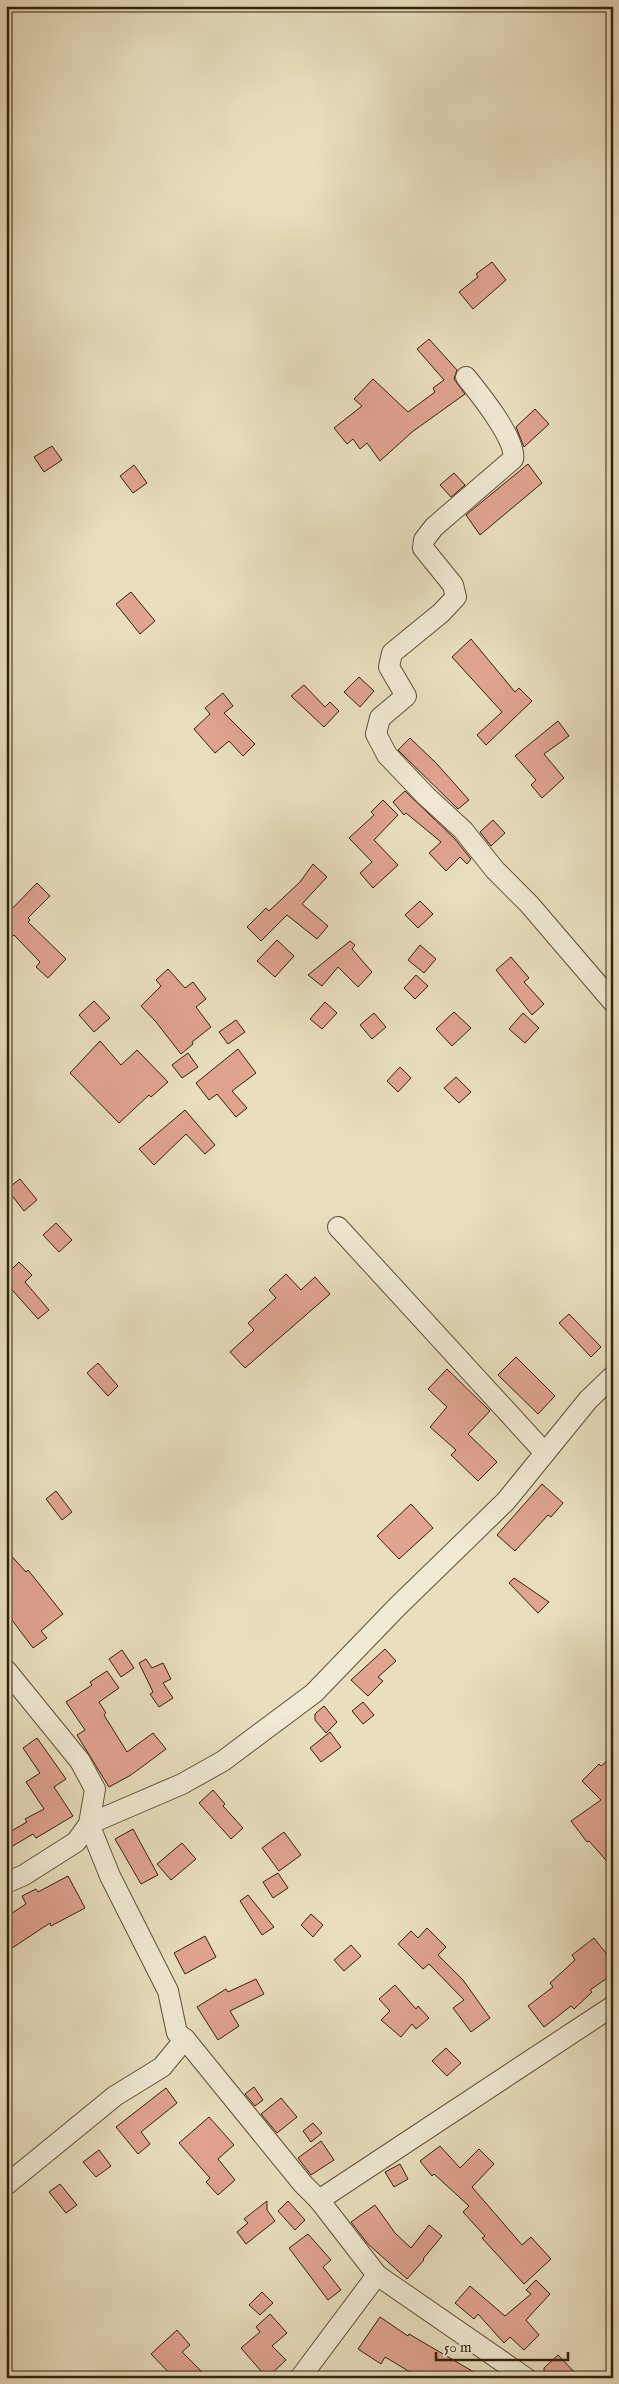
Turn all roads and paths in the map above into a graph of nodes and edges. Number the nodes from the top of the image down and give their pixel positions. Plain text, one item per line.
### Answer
1 (466, 377) dead end
2 (613, 1002) edge
3 (338, 1227) dead end
4 (613, 1376) edge
5 (545, 1453) junction
6 (6, 1670) edge
7 (89, 1824) junction
8 (6, 1883) edge
9 (613, 2006) edge
10 (185, 2039) junction
11 (6, 2186) edge
12 (319, 2200) junction
13 (377, 2274) junction
14 (300, 2378) edge
15 (526, 2378) edge

1 - 2 street
3 - 5 street
4 - 5 street
5 - 7 street
6 - 7 street
7 - 8 street
7 - 10 street
9 - 12 street
10 - 11 street
10 - 12 street
12 - 13 street
13 - 14 street
13 - 15 street

